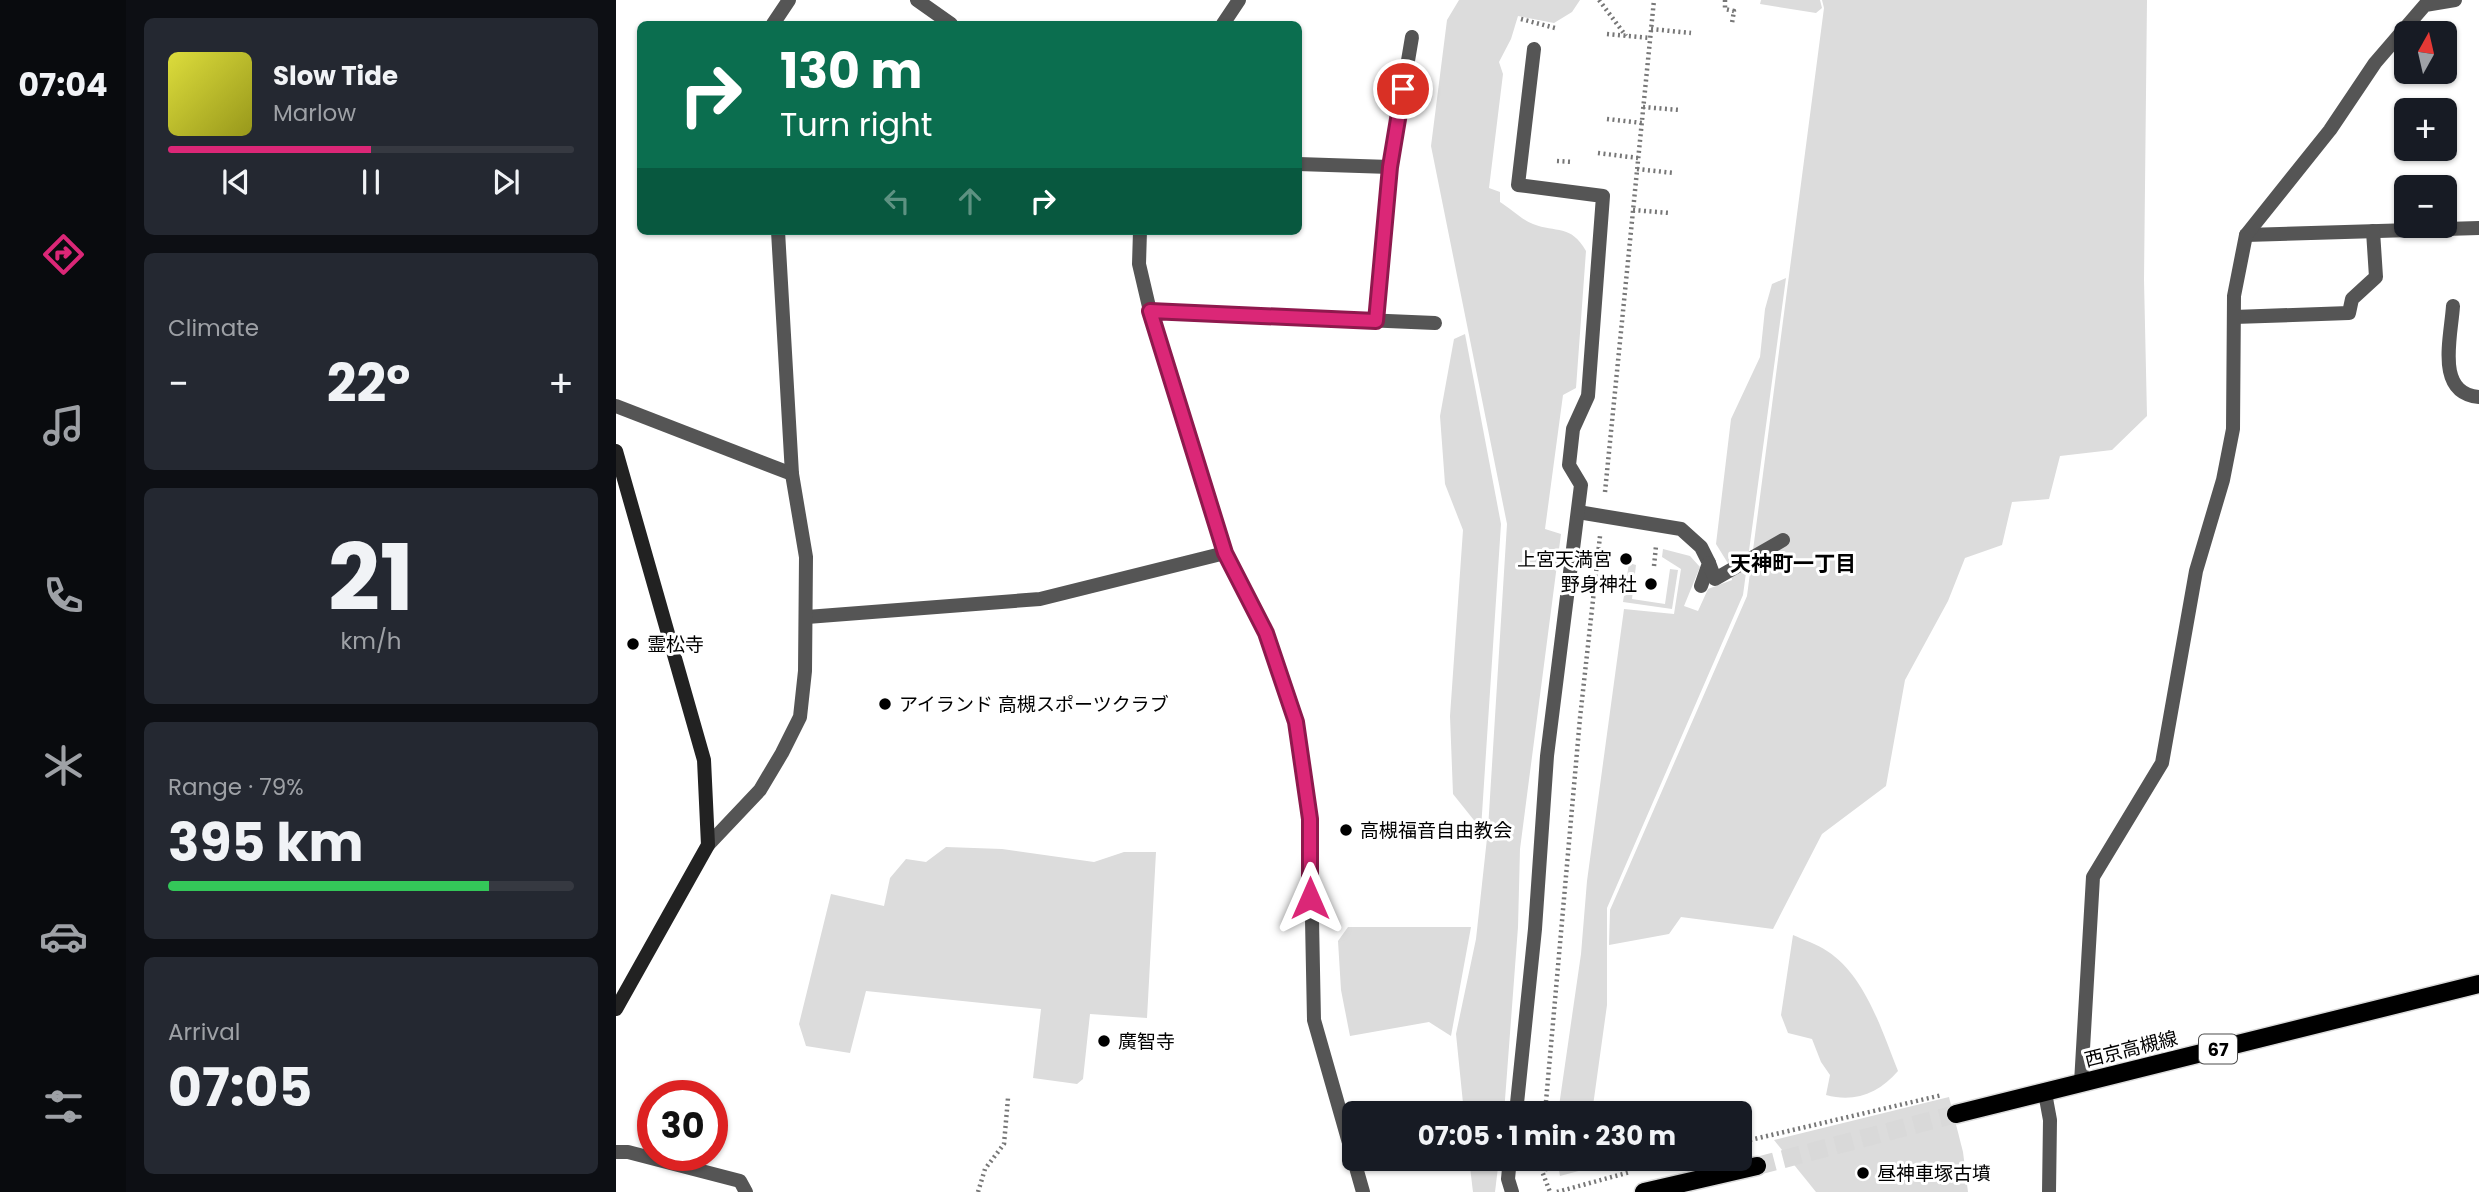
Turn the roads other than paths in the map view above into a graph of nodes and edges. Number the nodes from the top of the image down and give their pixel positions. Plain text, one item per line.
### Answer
1 (789, 0) edge
2 (917, 0) edge
3 (1238, 0) edge
4 (2455, 0) edge
5 (775, 21) edge
6 (947, 21) edge
7 (1225, 21) edge
8 (1412, 37) dead end
9 (1534, 49) dead end
10 (1302, 164) edge
11 (1390, 167) junction
12 (2479, 228) edge
13 (2374, 231) junction
14 (778, 235) edge
15 (1140, 235) edge
16 (2246, 235) junction
17 (2453, 306) dead end
18 (1150, 311) junction
19 (2234, 317) junction
20 (1376, 321) junction
21 (1435, 323) dead end
22 (2479, 397) edge
23 (616, 407) edge
24 (616, 451) edge
25 (792, 474) junction
26 (1578, 512) junction
27 (1783, 540) dead end
28 (1225, 553) junction
29 (1709, 563) junction
30 (1701, 586) dead end
31 (807, 617) junction
32 (708, 845) junction
33 (2479, 984) edge
34 (616, 1009) edge
35 (2081, 1083) junction
36 (2045, 1093) junction
37 (1517, 1101) edge
38 (1956, 1114) tunnel mouth
39 (616, 1152) edge
40 (1757, 1166) tunnel mouth
41 (1509, 1171) edge
42 (746, 1192) edge
43 (1363, 1192) edge
44 (1512, 1192) edge
45 (1644, 1192) edge
46 (2049, 1192) edge

1 - 5 street
2 - 6 street
3 - 7 street
4 - 16 street
8 - 11 street
9 - 26 street
10 - 11 street
11 - 20 street
12 - 13 street
13 - 16 street
13 - 19 street
14 - 25 street
15 - 18 street
16 - 19 street
17 - 22 street
18 - 20 street
18 - 28 street
19 - 35 street
20 - 21 street
23 - 25 street
24 - 32 street
25 - 31 street
26 - 29 street
26 - 37 street
27 - 29 street
28 - 31 street
28 - 43 street
29 - 30 street
31 - 32 street
32 - 34 street
33 - 35 main road, 西京高槻線 / 67
35 - 36 main road, 西京高槻線 / 67
36 - 38 main road, 西京高槻線 / 67
36 - 46 street
39 - 42 street
40 - 45 main road
41 - 44 street

